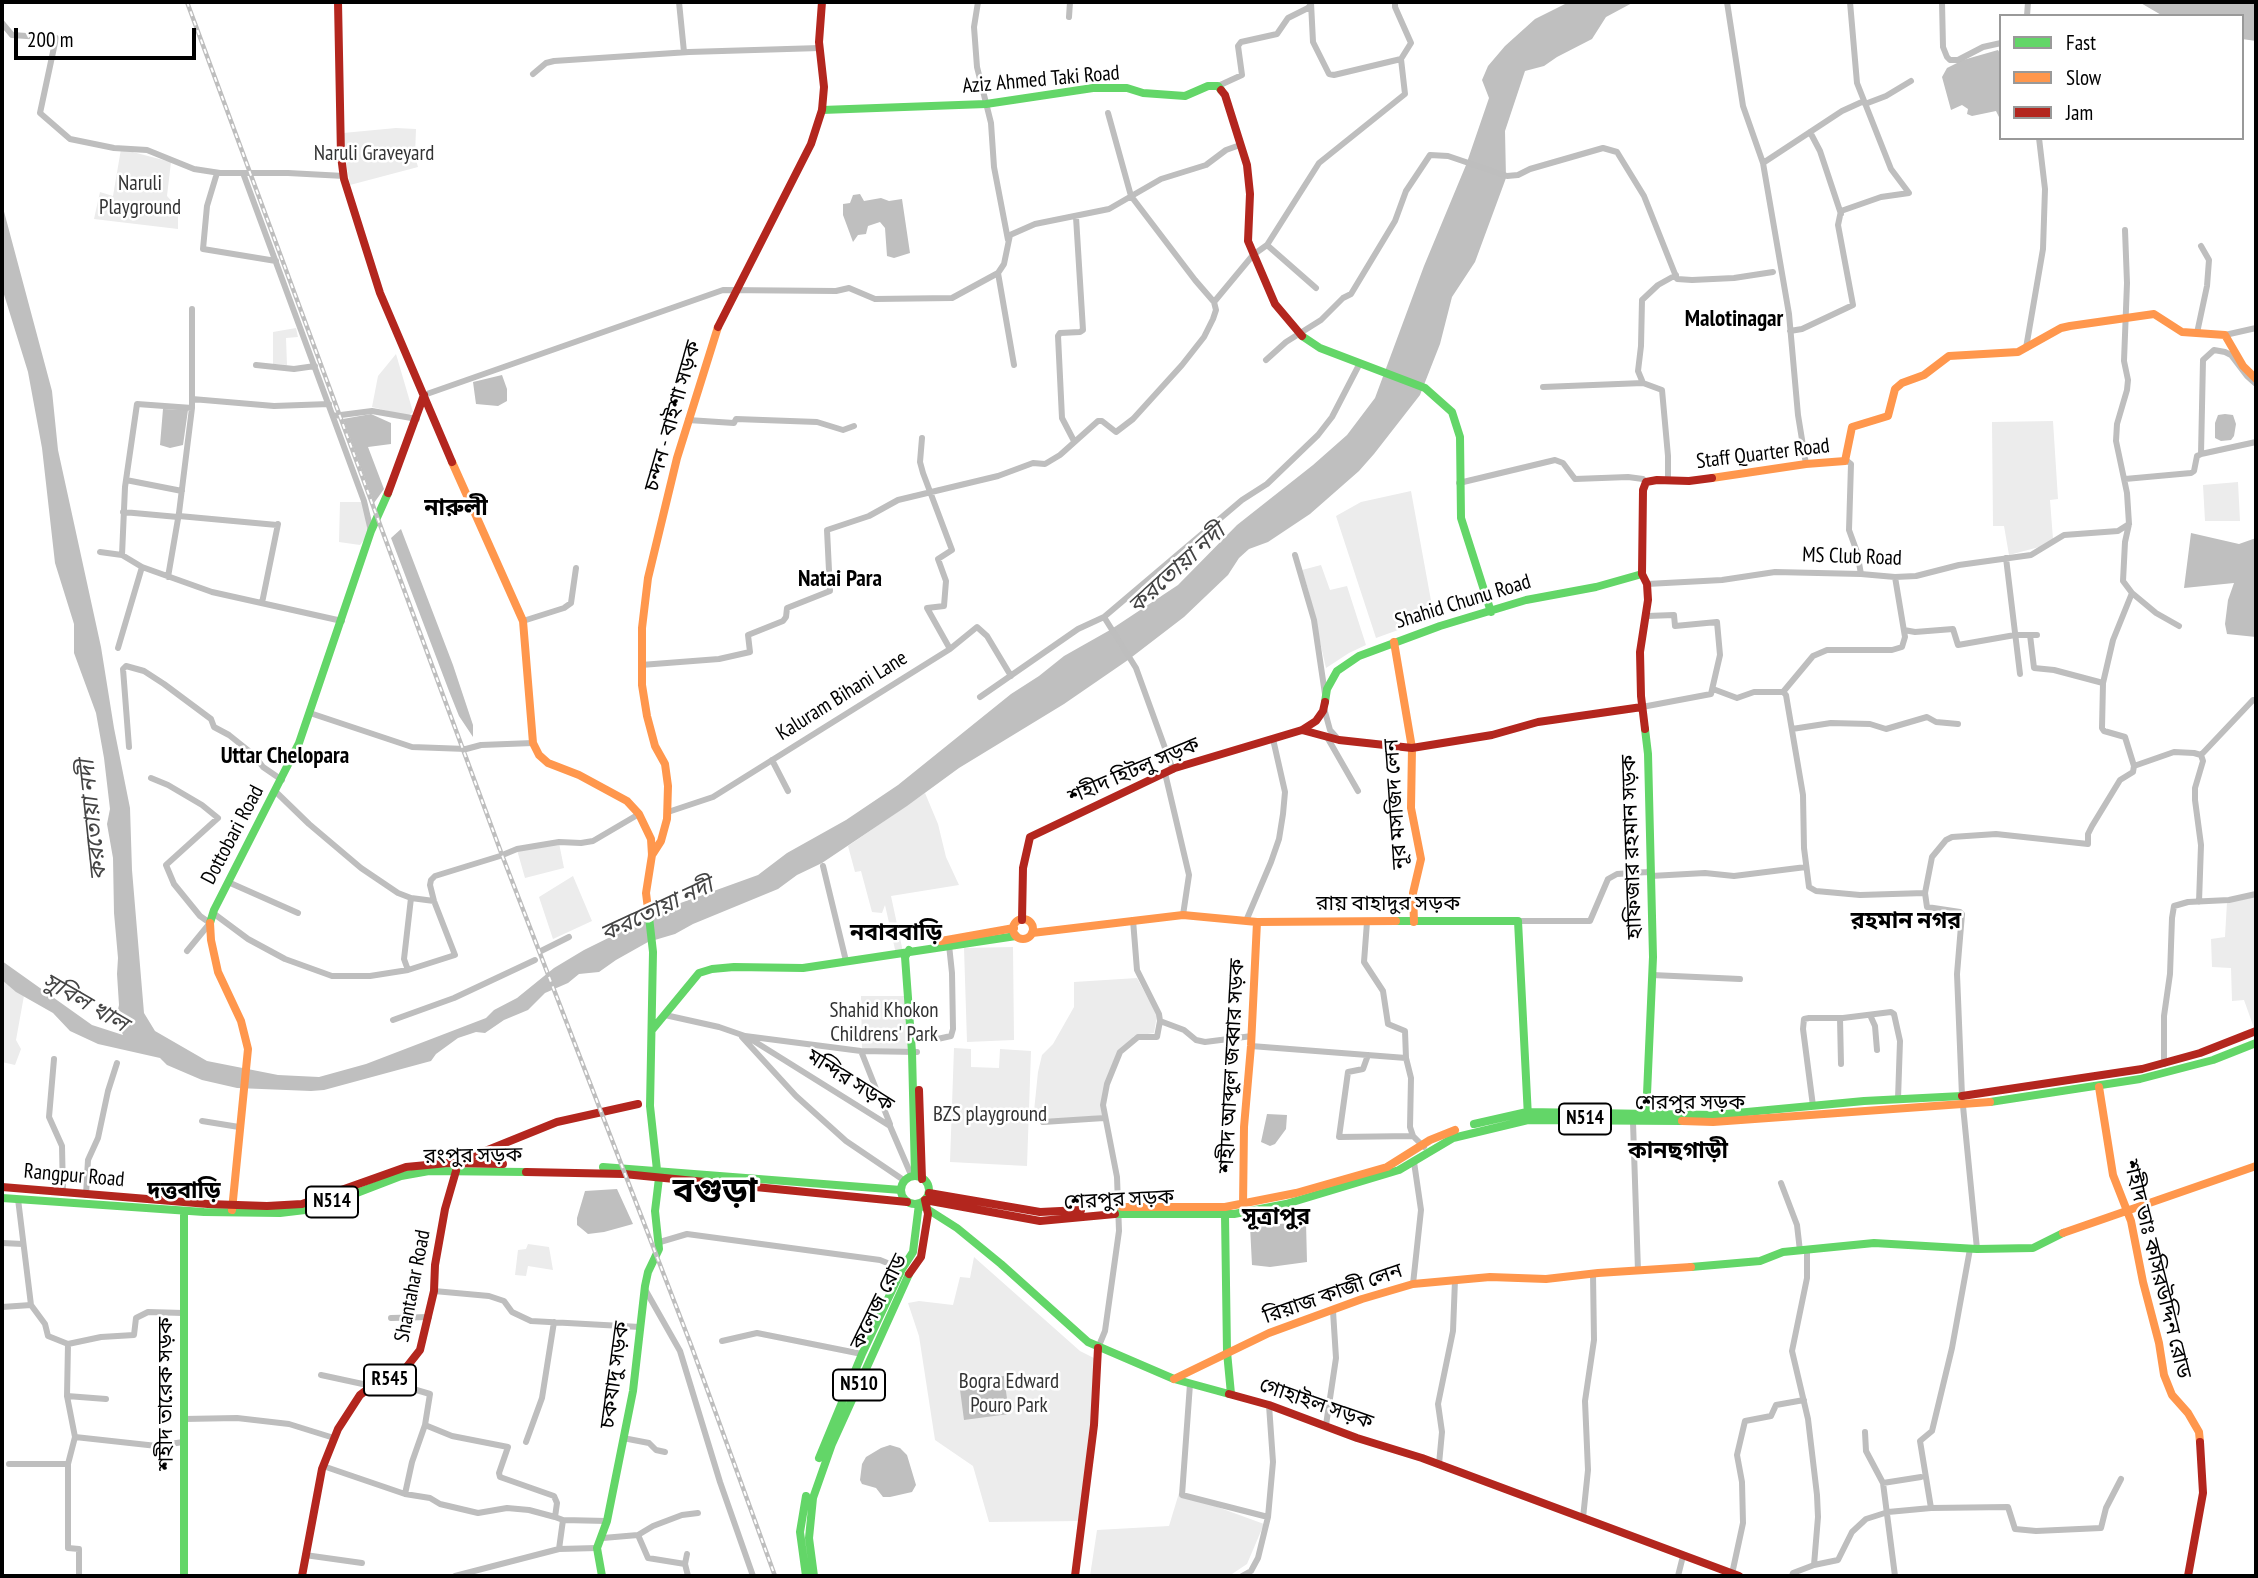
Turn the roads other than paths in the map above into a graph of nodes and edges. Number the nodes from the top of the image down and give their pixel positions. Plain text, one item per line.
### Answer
1 (338, 2) edge
2 (679, 2) edge
3 (822, 2) edge
4 (978, 2) edge
5 (1070, 2) edge
6 (1395, 2) edge
7 (1727, 2) edge
8 (1850, 2) edge
9 (1942, 2) edge
10 (1311, 3) edge
11 (1069, 17) dead end
12 (2, 23) edge
13 (1999, 43) edge
14 (820, 48) junction
15 (684, 52) junction
16 (1401, 59) junction
17 (533, 74) dead end
18 (1911, 81) dead end
19 (1218, 86) junction
20 (1864, 103) junction
21 (986, 104) junction
22 (822, 110) junction
23 (1108, 113) dead end
24 (1810, 132) junction
25 (2039, 140) edge
26 (1240, 145) junction
27 (1763, 163) junction
28 (217, 173) junction
29 (243, 173) junction
30 (344, 176) junction
31 (1131, 196) junction
32 (1841, 214) junction
33 (1076, 217) junction
34 (2124, 230) dead end
35 (1008, 240) junction
36 (1267, 245) junction
37 (2201, 246) dead end
38 (1253, 255) junction
39 (276, 261) junction
40 (1773, 272) dead end
41 (998, 274) junction
42 (1676, 275) junction
43 (1316, 288) dead end
44 (737, 289) junction
45 (1214, 302) junction
46 (192, 309) dead end
47 (2126, 319) junction
48 (2256, 328) edge
49 (1790, 331) junction
50 (2197, 333) junction
51 (1299, 334) junction
52 (2225, 335) junction
53 (2026, 348) junction
54 (1266, 360) dead end
55 (1360, 363) junction
56 (256, 365) dead end
57 (1014, 365) dead end
58 (315, 366) junction
59 (2256, 382) edge
60 (1643, 383) junction
61 (1543, 387) dead end
62 (424, 395) junction
63 (192, 398) junction
64 (328, 404) junction
65 (192, 408) junction
66 (333, 416) junction
67 (416, 419) junction
68 (688, 420) junction
69 (854, 426) dead end
70 (922, 438) dead end
71 (1074, 441) junction
72 (2256, 442) edge
73 (2201, 454) junction
74 (1846, 460) junction
75 (1806, 464) junction
76 (2125, 479) junction
77 (126, 480) junction
78 (1668, 480) junction
79 (1646, 482) junction
80 (1459, 483) junction
81 (182, 491) junction
82 (930, 492) junction
83 (123, 512) junction
84 (179, 516) junction
85 (2129, 524) junction
86 (371, 531) junction
87 (100, 552) dead end
88 (122, 555) junction
89 (1295, 555) dead end
90 (2006, 558) junction
91 (142, 567) junction
92 (576, 568) dead end
93 (1642, 574) junction
94 (1861, 574) junction
95 (168, 577) junction
96 (1895, 577) junction
97 (1647, 584) junction
98 (2132, 593) junction
99 (262, 603) junction
100 (1491, 612) junction
101 (1647, 616) junction
102 (1104, 617) junction
103 (342, 621) junction
104 (523, 621) junction
105 (2179, 626) dead end
106 (1904, 630) junction
107 (2015, 635) junction
108 (1394, 642) junction
109 (118, 648) dead end
110 (950, 649) junction
111 (641, 665) junction
112 (2020, 674) dead end
113 (1011, 676) junction
114 (2103, 683) junction
115 (1713, 689) junction
116 (1783, 692) junction
117 (980, 697) dead end
118 (2256, 699) edge
119 (1324, 701) junction
120 (1642, 707) junction
121 (310, 713) junction
122 (1958, 724) dead end
123 (1793, 729) junction
124 (1302, 730) junction
125 (1327, 737) junction
126 (1273, 739) junction
127 (1339, 740) junction
128 (533, 743) junction
129 (130, 747) dead end
130 (1412, 748) junction
131 (2201, 755) junction
132 (772, 760) junction
133 (2134, 766) junction
134 (1169, 771) junction
135 (151, 778) dead end
136 (282, 780) junction
137 (788, 791) dead end
138 (1358, 791) dead end
139 (276, 792) junction
140 (668, 812) junction
141 (639, 814) junction
142 (652, 855) junction
143 (823, 866) dead end
144 (1806, 867) junction
145 (1651, 872) junction
146 (228, 882) junction
147 (1925, 893) junction
148 (2256, 894) edge
149 (411, 898) junction
150 (434, 901) junction
151 (2199, 902) junction
152 (213, 913) junction
153 (298, 913) dead end
154 (1183, 915) junction
155 (1022, 920) junction
156 (1133, 920) junction
157 (1246, 921) junction
158 (1518, 921) junction
159 (1257, 922) junction
160 (1367, 922) junction
161 (1414, 922) junction
162 (211, 923) junction
163 (1015, 932) junction
164 (1032, 933) junction
165 (569, 937) dead end
166 (949, 942) junction
167 (187, 951) dead end
168 (541, 951) dead end
169 (910, 953) junction
170 (535, 960) dead end
171 (846, 961) junction
172 (408, 970) junction
173 (1652, 975) junction
174 (1740, 979) dead end
175 (665, 1015) junction
176 (1870, 1015) junction
177 (1840, 1018) junction
178 (394, 1020) dead end
179 (1160, 1021) junction
180 (652, 1030) junction
181 (2256, 1031) edge
182 (736, 1033) junction
183 (745, 1036) junction
184 (933, 1040) dead end
185 (1251, 1041) junction
186 (2256, 1043) edge
187 (1877, 1050) dead end
188 (861, 1051) junction
189 (914, 1052) junction
190 (1368, 1055) junction
191 (1406, 1058) junction
192 (54, 1059) dead end
193 (117, 1063) dead end
194 (2164, 1063) junction
195 (1841, 1064) dead end
196 (2166, 1072) junction
197 (650, 1086) junction
198 (2099, 1087) junction
199 (1962, 1096) junction
200 (1898, 1100) junction
201 (638, 1104) junction
202 (1813, 1106) junction
203 (1963, 1106) junction
204 (651, 1112) junction
205 (1528, 1116) junction
206 (1646, 1117) junction
207 (1104, 1118) junction
208 (202, 1121) dead end
209 (1043, 1122) dead end
210 (1633, 1122) junction
211 (239, 1126) junction
212 (890, 1126) junction
213 (1413, 1136) junction
214 (1424, 1148) junction
215 (1414, 1162) junction
216 (2256, 1166) edge
217 (455, 1167) junction
218 (658, 1174) junction
219 (914, 1178) junction
220 (1781, 1183) dead end
221 (2, 1188) edge
222 (901, 1190) junction
223 (62, 1194) junction
224 (86, 1195) junction
225 (2, 1198) edge
226 (18, 1199) junction
227 (925, 1201) junction
228 (907, 1202) junction
229 (184, 1207) junction
230 (957, 1207) junction
231 (1243, 1208) junction
232 (232, 1209) junction
233 (1120, 1211) junction
234 (2128, 1211) junction
235 (1225, 1215) junction
236 (949, 1223) junction
237 (660, 1242) junction
238 (2, 1243) edge
239 (23, 1244) junction
240 (1973, 1249) junction
241 (1804, 1250) junction
242 (902, 1269) junction
243 (1638, 1271) junction
244 (1593, 1273) junction
245 (1455, 1280) junction
246 (1413, 1284) junction
247 (645, 1286) junction
248 (898, 1287) junction
249 (434, 1291) junction
250 (31, 1305) junction
251 (2, 1307) edge
252 (1333, 1311) junction
253 (183, 1313) junction
254 (429, 1317) junction
255 (391, 1318) dead end
256 (554, 1322) junction
257 (640, 1327) junction
258 (878, 1331) junction
259 (722, 1341) dead end
260 (68, 1344) junction
261 (1098, 1348) junction
262 (1227, 1352) junction
263 (862, 1354) junction
264 (321, 1374) dead end
265 (398, 1378) junction
266 (1174, 1379) junction
267 (1190, 1384) junction
268 (372, 1386) junction
269 (1231, 1394) junction
270 (66, 1396) junction
271 (106, 1399) dead end
272 (1804, 1400) junction
273 (1269, 1405) junction
274 (184, 1419) junction
275 (1326, 1425) junction
276 (425, 1426) junction
277 (1865, 1432) dead end
278 (75, 1437) junction
279 (334, 1438) junction
280 (623, 1438) junction
281 (183, 1442) junction
282 (526, 1442) dead end
283 (665, 1452) dead end
284 (9, 1464) dead end
285 (68, 1464) junction
286 (1439, 1464) junction
287 (323, 1466) junction
288 (1921, 1477) dead end
289 (2121, 1479) dead end
290 (1883, 1483) junction
291 (405, 1494) junction
292 (1931, 1508) junction
293 (1888, 1512) junction
294 (698, 1513) dead end
295 (555, 1517) junction
296 (1268, 1517) junction
297 (1583, 1518) junction
298 (563, 1520) junction
299 (607, 1521) junction
300 (638, 1535) junction
301 (603, 1538) junction
302 (597, 1548) junction
303 (559, 1549) junction
304 (305, 1555) junction
305 (688, 1555) dead end
306 (1683, 1556) junction
307 (362, 1563) dead end
308 (685, 1564) junction
309 (1814, 1565) junction
310 (1735, 1575) edge
311 (79, 1576) edge
312 (184, 1576) edge
313 (302, 1576) edge
314 (456, 1576) edge
315 (602, 1576) edge
316 (688, 1576) edge
317 (753, 1576) edge
318 (806, 1576) edge
319 (814, 1576) edge
320 (1075, 1576) edge
321 (1242, 1576) edge
322 (1678, 1576) edge
323 (1792, 1576) edge
324 (1895, 1576) edge
325 (2188, 1576) edge

1 - 30 main road
2 - 15 street
3 - 14 main road, চন্দন - বাইশা সড়ক
4 - 21 street
5 - 11 street
6 - 16 street
7 - 27 street
8 - 20 street
9 - 13 street
10 - 16 street
10 - 19 street
12 - 28 street
14 - 15 street
14 - 22 main road, চন্দন - বাইশা সড়ক
15 - 17 street
16 - 36 street
18 - 20 street
19 - 21 main road, Aziz Ahmed Taki Road
19 - 26 main road
20 - 24 street
20 - 32 street
21 - 22 main road, Aziz Ahmed Taki Road
21 - 35 street
22 - 44 main road, চন্দন - বাইশা সড়ক
23 - 31 street
24 - 27 street
24 - 32 street
25 - 53 street
26 - 31 street
26 - 38 main road
27 - 49 street
28 - 29 street
28 - 39 street
29 - 30 street
29 - 39 street
30 - 62 main road
31 - 33 street
31 - 45 street
32 - 49 street
33 - 35 street
33 - 71 street
34 - 47 street
35 - 41 street
36 - 38 street
36 - 43 street
37 - 50 street
38 - 45 street
38 - 51 main road
39 - 58 street
40 - 42 street
41 - 44 street
41 - 57 street
42 - 51 street
42 - 60 street
44 - 62 street
44 - 68 main road, চন্দন - বাইশা সড়ক
45 - 71 street
46 - 63 street
47 - 50 main road, Staff Quarter Road
47 - 53 main road, Staff Quarter Road
47 - 76 street
48 - 52 street
49 - 75 street
50 - 52 main road, Staff Quarter Road
51 - 54 street
51 - 55 main road
52 - 59 main road
53 - 74 main road, Staff Quarter Road
55 - 80 main road
55 - 102 street
56 - 58 street
58 - 64 street
59 - 73 street
60 - 61 street
60 - 78 street
62 - 67 main road, Dottobari Road
62 - 104 main road
63 - 64 street
63 - 65 street
64 - 66 street
65 - 77 street
65 - 81 street
66 - 67 street
66 - 86 street
67 - 86 main road, Dottobari Road
68 - 69 street
68 - 111 main road, চন্দন - বাইশা সড়ক
70 - 82 street
71 - 82 street
72 - 73 street
73 - 76 street
74 - 75 main road, Staff Quarter Road
74 - 94 street
75 - 78 main road, Staff Quarter Road
76 - 85 street
77 - 81 street
77 - 83 street
78 - 79 main road, Staff Quarter Road
79 - 80 street
79 - 93 main road
80 - 100 main road
81 - 84 street
82 - 110 street
82 - 111 street
83 - 84 street
83 - 88 street
84 - 95 street
84 - 99 street
85 - 90 street, MS Club Road
85 - 98 street
86 - 103 main road, Dottobari Road
87 - 88 street
88 - 91 street
89 - 119 street
90 - 96 street, MS Club Road
90 - 107 street
91 - 95 street
91 - 109 street
92 - 104 street
93 - 97 main road, হাফিজার রহমান সড়ক
93 - 100 main road, Shahid Chunu Road
94 - 96 street, MS Club Road
94 - 97 street, MS Club Road
95 - 99 street
96 - 106 street
97 - 101 main road, হাফিজার রহমান সড়ক
98 - 105 street
98 - 114 street
99 - 103 street
100 - 108 main road, Shahid Chunu Road
101 - 115 street
101 - 120 main road, হাফিজার রহমান সড়ক
102 - 113 street
102 - 134 street
103 - 121 main road, Dottobari Road
104 - 128 main road
106 - 107 street
106 - 116 street
107 - 112 street
107 - 114 street
108 - 119 main road, Shahid Chunu Road
108 - 130 main road, নূর মসজিদ লেন
110 - 113 street, Kaluram Bihani Lane
110 - 132 street, Kaluram Bihani Lane
111 - 140 main road, চন্দন - বাইশা সড়ক
113 - 117 street
114 - 133 street
115 - 116 street
115 - 120 street
116 - 123 street
118 - 131 street
119 - 124 main road
119 - 127 street
120 - 130 main road
120 - 145 main road, হাফিজার রহমান সড়ক
121 - 128 street
121 - 136 main road, Dottobari Road
122 - 123 street
123 - 144 street
124 - 125 main road
124 - 126 main road, শহীদ হিটলু সড়ক
125 - 127 main road
125 - 138 street
126 - 134 main road, শহীদ হিটলু সড়ক
126 - 157 street
127 - 130 main road
128 - 141 main road
129 - 136 street
130 - 161 main road, নূর মসজিদ লেন
131 - 133 street
131 - 151 street
132 - 137 street
132 - 140 street, Kaluram Bihani Lane
133 - 147 street
134 - 154 street
134 - 155 main road, শহীদ হিটলু সড়ক
135 - 162 street
136 - 139 main road, Dottobari Road
139 - 146 main road, Dottobari Road
139 - 149 street
140 - 142 main road, চন্দন - বাইশা সড়ক
141 - 142 main road
141 - 150 street
142 - 180 main road, চকযাদু সড়ক
143 - 171 street
144 - 145 street
144 - 147 street
145 - 158 street
145 - 173 main road, হাফিজার রহমান সড়ক
146 - 152 main road, Dottobari Road
146 - 153 street
147 - 199 street
148 - 151 street
149 - 150 street
149 - 172 street
150 - 172 street
151 - 194 street
152 - 162 main road, Dottobari Road
152 - 172 street
154 - 156 main road, রায় বাহাদুর সড়ক
154 - 157 main road, রায় বাহাদুর সড়ক
155 - 163 main road
155 - 164 main road
156 - 164 main road, রায় বাহাদুর সড়ক
156 - 179 street
157 - 159 main road, রায় বাহাদুর সড়ক
158 - 161 main road, রায় বাহাদুর সড়ক
158 - 205 main road
159 - 160 main road, রায় বাহাদুর সড়ক
159 - 185 main road, শহীদ আব্দুল জব্বার সড়ক
160 - 161 main road, রায় বাহাদুর সড়ক
160 - 191 street
162 - 167 street
162 - 211 main road, Dottobari Road
163 - 164 main road
163 - 166 main road
165 - 168 street
166 - 169 main road
166 - 184 street
169 - 171 main road
169 - 189 main road
170 - 178 street
171 - 175 main road
173 - 174 street
173 - 206 main road, হাফিজার রহমান সড়ক
175 - 180 main road
175 - 182 street
176 - 177 street
176 - 187 street
176 - 200 street
177 - 195 street
177 - 202 street
179 - 185 street
179 - 207 street
180 - 197 main road, চকযাদু সড়ক
181 - 194 main road, শেরপুর সড়ক / N514
182 - 183 street
182 - 219 street
183 - 188 street
183 - 212 street, মন্দির সড়ক
185 - 190 street
185 - 231 main road, শহীদ আব্দুল জব্বার সড়ক
186 - 196 main road, শেরপুর সড়ক / N514
188 - 189 street
188 - 212 street
189 - 219 main road
190 - 191 street
190 - 213 street
191 - 213 street
192 - 223 street
193 - 224 street
194 - 196 street
194 - 199 main road, শেরপুর সড়ক / N514
196 - 198 main road, শেরপুর সড়ক / N514
197 - 201 main road
197 - 204 main road, চকযাদু সড়ক
198 - 203 main road, শেরপুর সড়ক / N514
198 - 234 main road, শহীদ ডাঃ কসিরউদ্দিন রোড
199 - 200 main road, শেরপুর সড়ক / N514
200 - 202 main road, শেরপুর সড়ক / N514
201 - 204 main road
201 - 217 main road
202 - 206 main road, শেরপুর সড়ক / N514
203 - 206 main road, শেরপুর সড়ক / N514
203 - 240 street
204 - 218 main road, চকযাদু সড়ক
205 - 206 main road, শেরপুর সড়ক / N514
205 - 210 main road, শেরপুর সড়ক / N514
205 - 214 main road, শেরপুর সড়ক / N514
206 - 210 main road, শেরপুর সড়ক / N514
207 - 209 street
207 - 233 street
208 - 211 street
210 - 243 street
211 - 232 main road
212 - 219 street, মন্দির সড়ক
213 - 214 street
214 - 215 main road, শেরপুর সড়ক / N514
214 - 231 main road, শেরপুর সড়ক / N514
215 - 231 main road, শেরপুর সড়ক / N514
215 - 246 street
216 - 234 main road, রিয়াজ কাজী লেন
217 - 218 main road, রংপুর সড়ক / N514
217 - 232 main road, রংপুর সড়ক / N514
217 - 249 main road, Shantahar Road / R545
218 - 222 main road, রংপুর সড়ক / N514
218 - 228 main road, রংপুর সড়ক
218 - 237 main road, চকযাদু সড়ক
219 - 222 main road
219 - 227 main road
220 - 241 street
221 - 223 main road, Rangpur Road / N514
222 - 228 main road
223 - 224 main road, Rangpur Road / N514
224 - 229 main road, Rangpur Road / N514
225 - 226 main road, রংপুর সড়ক / N514
226 - 229 main road, রংপুর সড়ক / N514
226 - 239 street
227 - 228 main road, রংপুর সড়ক
227 - 230 main road, শেরপুর সড়ক / N514
227 - 233 main road, শেরপুর সড়ক / N514
227 - 236 main road, গোহাইল সড়ক
227 - 242 main road, কলেজ রোড / N510
227 - 248 main road, কলেজ রোড / N510
229 - 232 main road, রংপুর সড়ক / N514
229 - 253 main road, শহীদ তারেক সড়ক
230 - 233 main road, শেরপুর সড়ক / N514
230 - 236 main road
231 - 233 main road, শেরপুর সড়ক / N514
231 - 235 main road, শেরপুর সড়ক / N514
233 - 235 main road, শেরপুর সড়ক / N514
233 - 261 street
234 - 240 main road, রিয়াজ কাজী লেন
234 - 325 main road, শহীদ ডাঃ কসিরউদ্দিন রোড
235 - 262 main road
236 - 261 main road, গোহাইল সড়ক
237 - 242 street
237 - 247 main road, চকযাদু সড়ক
238 - 239 street
239 - 250 street
240 - 241 main road, রিয়াজ কাজী লেন
240 - 292 street
241 - 243 main road, রিয়াজ কাজী লেন
241 - 272 street
242 - 248 main road, কলেজ রোড / N510
243 - 244 main road, রিয়াজ কাজী লেন
244 - 245 main road, রিয়াজ কাজী লেন
244 - 297 street
245 - 246 main road, রিয়াজ কাজী লেন
245 - 286 street
246 - 252 main road, রিয়াজ কাজী লেন
247 - 257 main road, চকযাদু সড়ক
247 - 317 street
248 - 258 main road, কলেজ রোড / N510
249 - 254 main road, Shantahar Road / R545
249 - 256 street
250 - 251 street
250 - 260 street
252 - 262 main road, রিয়াজ কাজী লেন
252 - 275 street
253 - 260 street
253 - 274 main road, শহীদ তারেক সড়ক
254 - 255 street
254 - 265 main road, Shantahar Road / R545
256 - 257 street
256 - 282 street
257 - 280 main road, চকযাদু সড়ক
258 - 263 main road, কলেজ রোড / N510
258 - 319 main road, কলেজ রোড / N510
259 - 263 street
260 - 270 street
261 - 266 main road, গোহাইল সড়ক
261 - 320 main road
262 - 266 main road, রিয়াজ কাজী লেন
262 - 269 main road
263 - 318 main road, কলেজ রোড / N510
264 - 268 street
265 - 268 main road, R545
265 - 276 street
266 - 267 main road, গোহাইল সড়ক
267 - 269 main road, গোহাইল সড়ক
267 - 296 street
268 - 279 main road, R545
269 - 273 main road, গোহাইল সড়ক
270 - 271 street
270 - 278 street
272 - 309 street
272 - 310 street
273 - 275 main road, গোহাইল সড়ক
273 - 296 street
274 - 279 street
274 - 281 main road, শহীদ তারেক সড়ক
275 - 286 main road, গোহাইল সড়ক
276 - 291 street
276 - 295 street
277 - 290 street
278 - 281 street
278 - 285 street
279 - 287 main road, R545
280 - 283 street
280 - 299 main road, চকযাদু সড়ক
281 - 312 main road, শহীদ তারেক সড়ক
284 - 285 street
285 - 311 street
286 - 297 main road, গোহাইল সড়ক
287 - 291 street
287 - 304 main road, R545
288 - 290 street
289 - 292 street
290 - 293 street
291 - 295 street
292 - 293 street
293 - 309 street
293 - 324 street
294 - 300 street
295 - 298 street
296 - 321 street
297 - 306 main road, গোহাইল সড়ক
298 - 299 street
298 - 303 street
299 - 301 main road, চকযাদু সড়ক
300 - 301 street
300 - 308 street
301 - 302 main road, চকযাদু সড়ক
302 - 303 street
302 - 315 main road
303 - 314 street
304 - 307 street
304 - 313 main road, R545
305 - 308 street
306 - 310 main road, গোহাইল সড়ক
306 - 322 street
308 - 316 street
309 - 323 street

